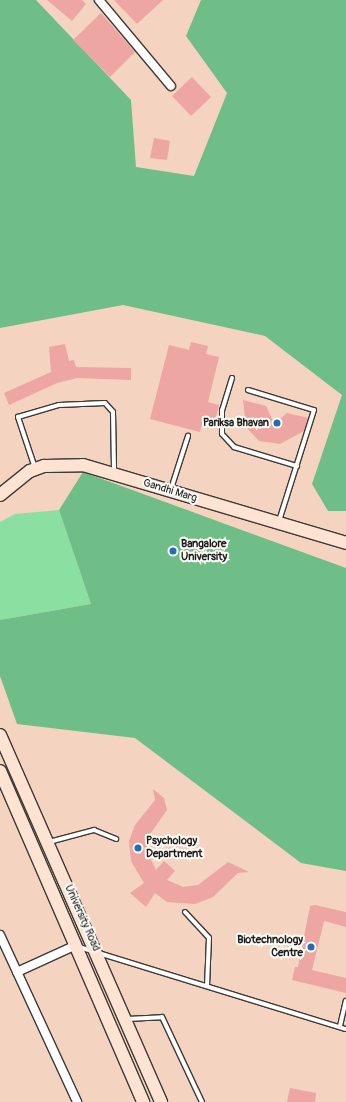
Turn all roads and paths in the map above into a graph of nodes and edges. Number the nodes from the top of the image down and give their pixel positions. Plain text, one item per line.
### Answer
1 (99, 0) edge
2 (171, 86) dead end
3 (232, 378) dead end
4 (248, 390) dead end
5 (188, 436) dead end
6 (296, 466) junction
7 (36, 469) junction
8 (114, 474) junction
9 (171, 492) junction
10 (0, 495) edge
11 (279, 523) junction
12 (346, 543) edge
13 (0, 735) edge
14 (0, 771) edge
15 (116, 839) dead end
16 (48, 842) junction
17 (185, 912) dead end
18 (0, 935) edge
19 (74, 946) junction
20 (96, 950) junction
21 (17, 972) junction
22 (207, 985) junction
23 (346, 1001) edge
24 (126, 1019) junction
25 (340, 1026) junction
26 (346, 1029) edge
27 (77, 1102) edge
28 (142, 1102) edge
29 (161, 1102) edge
30 (202, 1102) edge

1 - 2 street
3 - 6 lane
4 - 6 lane
5 - 9 lane
6 - 11 lane
7 - 8 main road, Gandhi Marg
7 - 8 lane
7 - 10 main road, Gandhi Marg
8 - 9 main road, Gandhi Marg
9 - 11 main road, Gandhi Marg
11 - 12 main road, Gandhi Marg
13 - 16 main road, University Road
14 - 19 main road, University Road
15 - 16 lane
16 - 20 main road, University Road
17 - 22 lane
18 - 21 street
19 - 20 lane
19 - 21 street
19 - 28 main road, University Road
20 - 22 lane
20 - 24 main road, University Road
21 - 27 street
22 - 25 lane
23 - 25 lane
24 - 29 main road, University Road
24 - 30 lane
25 - 26 lane

